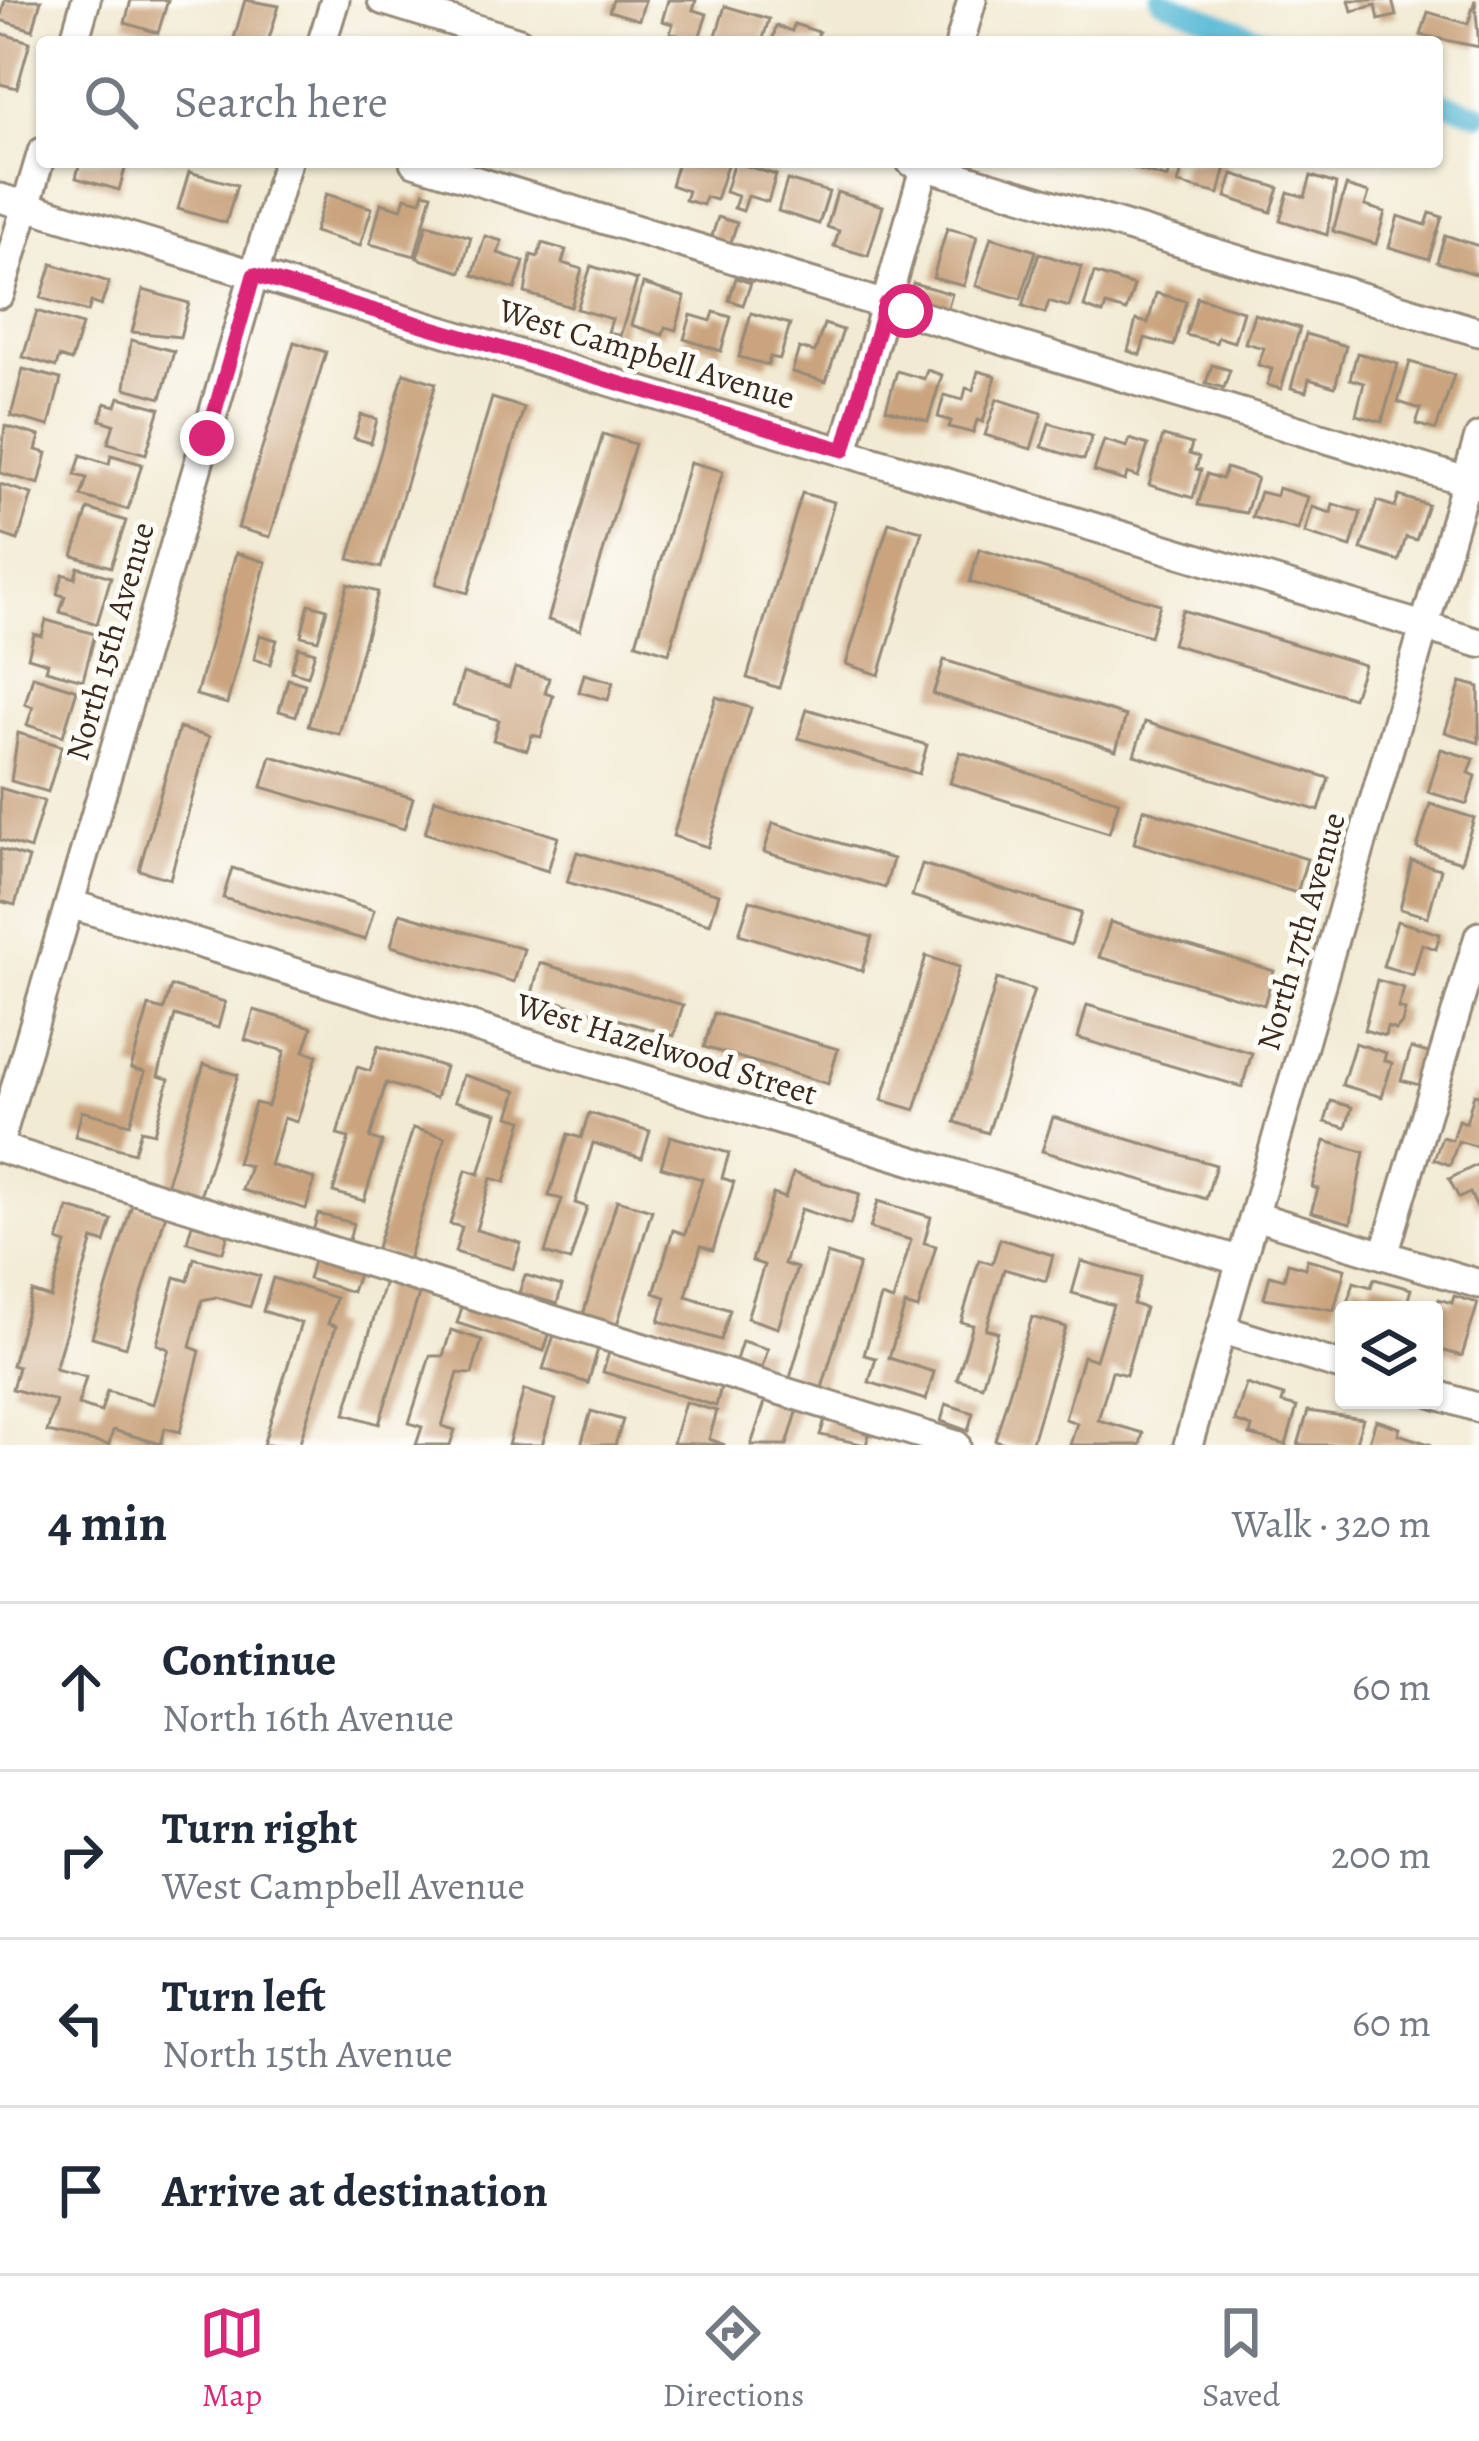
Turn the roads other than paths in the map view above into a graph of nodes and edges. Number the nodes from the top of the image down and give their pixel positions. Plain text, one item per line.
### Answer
1 (86, 0) edge
2 (335, 0) edge
3 (382, 0) edge
4 (972, 0) edge
5 (76, 36) edge
6 (324, 36) edge
7 (499, 36) edge
8 (962, 36) edge
9 (36, 163) edge
10 (285, 168) edge
11 (434, 168) edge
12 (919, 168) edge
13 (937, 168) edge
14 (13, 203) edge
15 (254, 275) junction
16 (0, 294) edge
17 (885, 304) junction
18 (1479, 332) edge
19 (1479, 437) edge
20 (844, 450) junction
21 (1473, 483) edge
22 (1425, 626) junction
23 (1479, 643) edge
24 (70, 904) junction
25 (1479, 936) edge
26 (0, 1144) edge
27 (1255, 1216) junction
28 (1384, 1255) junction
29 (1241, 1261) junction
30 (1479, 1284) edge
31 (1221, 1329) junction
32 (1335, 1364) edge
33 (1443, 1397) edge
34 (1479, 1408) edge
35 (956, 1445) edge
36 (1188, 1445) edge

1 - 5 street
2 - 6 street
3 - 7 street
4 - 8 street
9 - 14 street
10 - 15 street, North 15th Avenue
11 - 17 street
12 - 17 street
13 - 18 street
14 - 15 street, West Campbell Avenue
14 - 16 street
15 - 20 street, West Campbell Avenue
15 - 24 street, North 15th Avenue
17 - 20 street
17 - 21 street
19 - 21 street, North 17th Avenue
20 - 22 street, West Campbell Avenue
21 - 22 street, North 17th Avenue
22 - 23 street, West Campbell Avenue
22 - 27 street, North 17th Avenue
24 - 26 street, North 15th Avenue
24 - 29 street, West Hazelwood Street
25 - 28 street
26 - 35 street
27 - 28 street
27 - 29 street, North 17th Avenue
28 - 30 street
29 - 31 street, North 17th Avenue
31 - 32 street
31 - 36 street, North 17th Avenue
33 - 34 street

